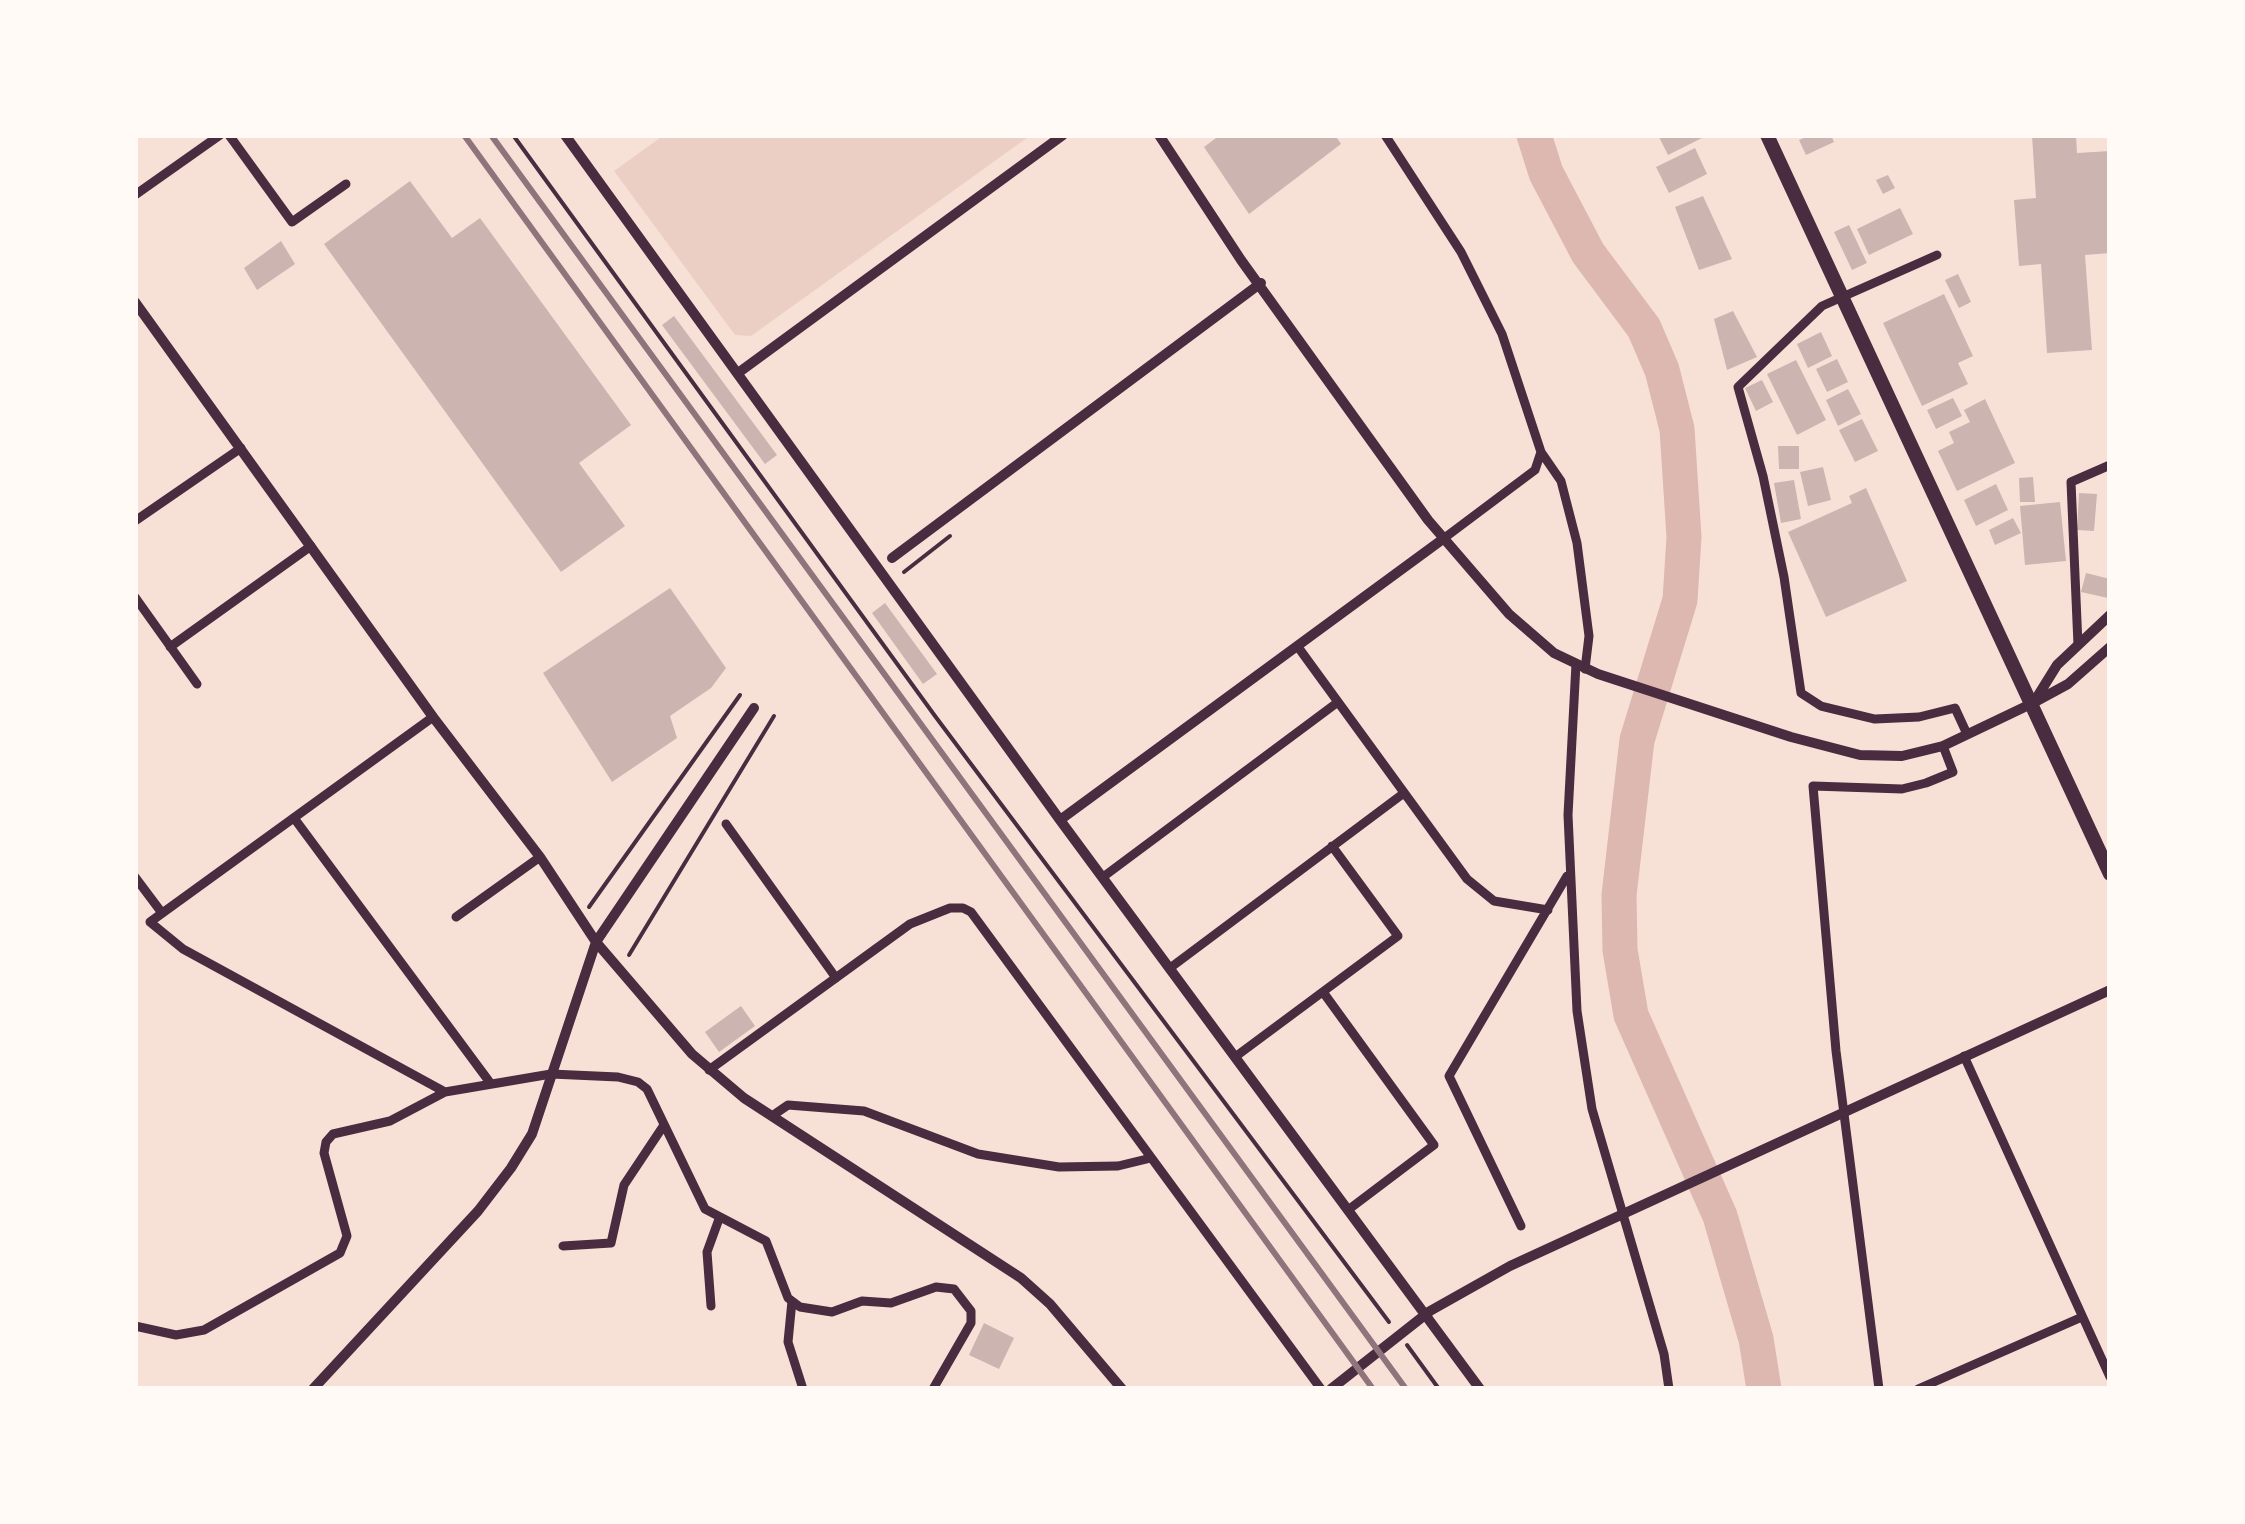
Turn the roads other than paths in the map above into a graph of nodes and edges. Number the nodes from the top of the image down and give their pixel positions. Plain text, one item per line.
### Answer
1 (220, 135) edge
2 (229, 135) edge
3 (566, 135) edge
4 (1063, 135) edge
5 (1160, 135) edge
6 (1384, 135) edge
7 (1767, 135) edge
8 (346, 184) dead end
9 (135, 195) edge
10 (1938, 255) dead end
11 (1261, 284) junction
12 (1842, 296) junction
13 (135, 302) edge
14 (738, 373) junction
15 (241, 448) junction
16 (1541, 452) junction
17 (2110, 465) edge
18 (135, 521) edge
19 (1443, 540) junction
20 (311, 546) junction
21 (892, 558) dead end
22 (135, 598) edge
23 (2110, 616) edge
24 (2078, 645) junction
25 (170, 646) junction
26 (1298, 647) junction
27 (2110, 648) edge
28 (1581, 667) junction
29 (197, 684) dead end
30 (1338, 702) junction
31 (2033, 703) junction
32 (754, 708) dead end
33 (433, 717) junction
34 (1967, 734) junction
35 (1943, 746) junction
36 (1404, 793) junction
37 (294, 818) junction
38 (1060, 820) junction
39 (726, 824) dead end
40 (1332, 846) junction
41 (540, 856) junction
42 (1568, 874) junction
43 (2110, 874) edge
44 (135, 877) edge
45 (1103, 877) junction
46 (1548, 910) junction
47 (162, 913) junction
48 (456, 917) dead end
49 (135, 921) edge
50 (150, 922) junction
51 (596, 942) junction
52 (1170, 968) junction
53 (836, 978) junction
54 (2110, 990) edge
55 (1322, 992) junction
56 (1964, 1056) junction
57 (1235, 1057) junction
58 (709, 1070) junction
59 (551, 1074) junction
60 (491, 1084) junction
61 (445, 1092) junction
62 (772, 1116) junction
63 (664, 1124) junction
64 (1151, 1158) junction
65 (1348, 1210) junction
66 (718, 1220) junction
67 (1522, 1226) dead end
68 (564, 1246) dead end
69 (792, 1301) junction
70 (711, 1306) dead end
71 (2082, 1317) junction
72 (135, 1326) edge
73 (2110, 1377) edge
74 (313, 1389) edge
75 (804, 1389) edge
76 (933, 1389) edge
77 (1122, 1389) edge
78 (1321, 1389) edge
79 (1331, 1389) edge
80 (1480, 1389) edge
81 (1669, 1389) edge
82 (1879, 1389) edge
83 (1918, 1389) edge

1 - 9 street
2 - 8 street
3 - 14 street
4 - 14 street
5 - 11 street
6 - 16 street
7 - 12 main road
10 - 12 street
11 - 19 street
11 - 21 street
12 - 31 main road
12 - 34 street
13 - 15 street
14 - 38 street
15 - 18 street
15 - 20 street
16 - 19 street
16 - 28 street
17 - 24 street
19 - 26 street
19 - 28 street
20 - 25 street
20 - 33 street
22 - 25 street
23 - 24 street
24 - 31 street
25 - 29 street
26 - 30 street
26 - 38 street
27 - 31 street
28 - 35 street
28 - 42 street
30 - 36 street
30 - 45 street
31 - 34 street
31 - 43 main road
32 - 51 street
33 - 37 street
33 - 41 street
34 - 35 street
35 - 82 street
36 - 40 street
36 - 46 street
37 - 47 street
37 - 60 street
38 - 45 street
39 - 53 street
40 - 52 street
40 - 55 street
41 - 48 street
41 - 51 street
42 - 46 street
42 - 81 street
44 - 47 street
45 - 52 street
46 - 67 street
47 - 50 street
49 - 50 street
50 - 61 street
51 - 58 street
51 - 59 street
52 - 57 street
53 - 58 street
53 - 64 street
54 - 56 street
55 - 57 street
55 - 65 street
56 - 71 street
56 - 79 street
57 - 65 street
58 - 62 street
59 - 60 street
59 - 63 street
59 - 74 street
60 - 61 street
61 - 72 street
62 - 64 street
62 - 77 street
63 - 66 street
63 - 68 street
64 - 78 street
65 - 80 street
66 - 69 street
66 - 70 street
69 - 75 street
69 - 76 street
71 - 73 street
71 - 83 street

